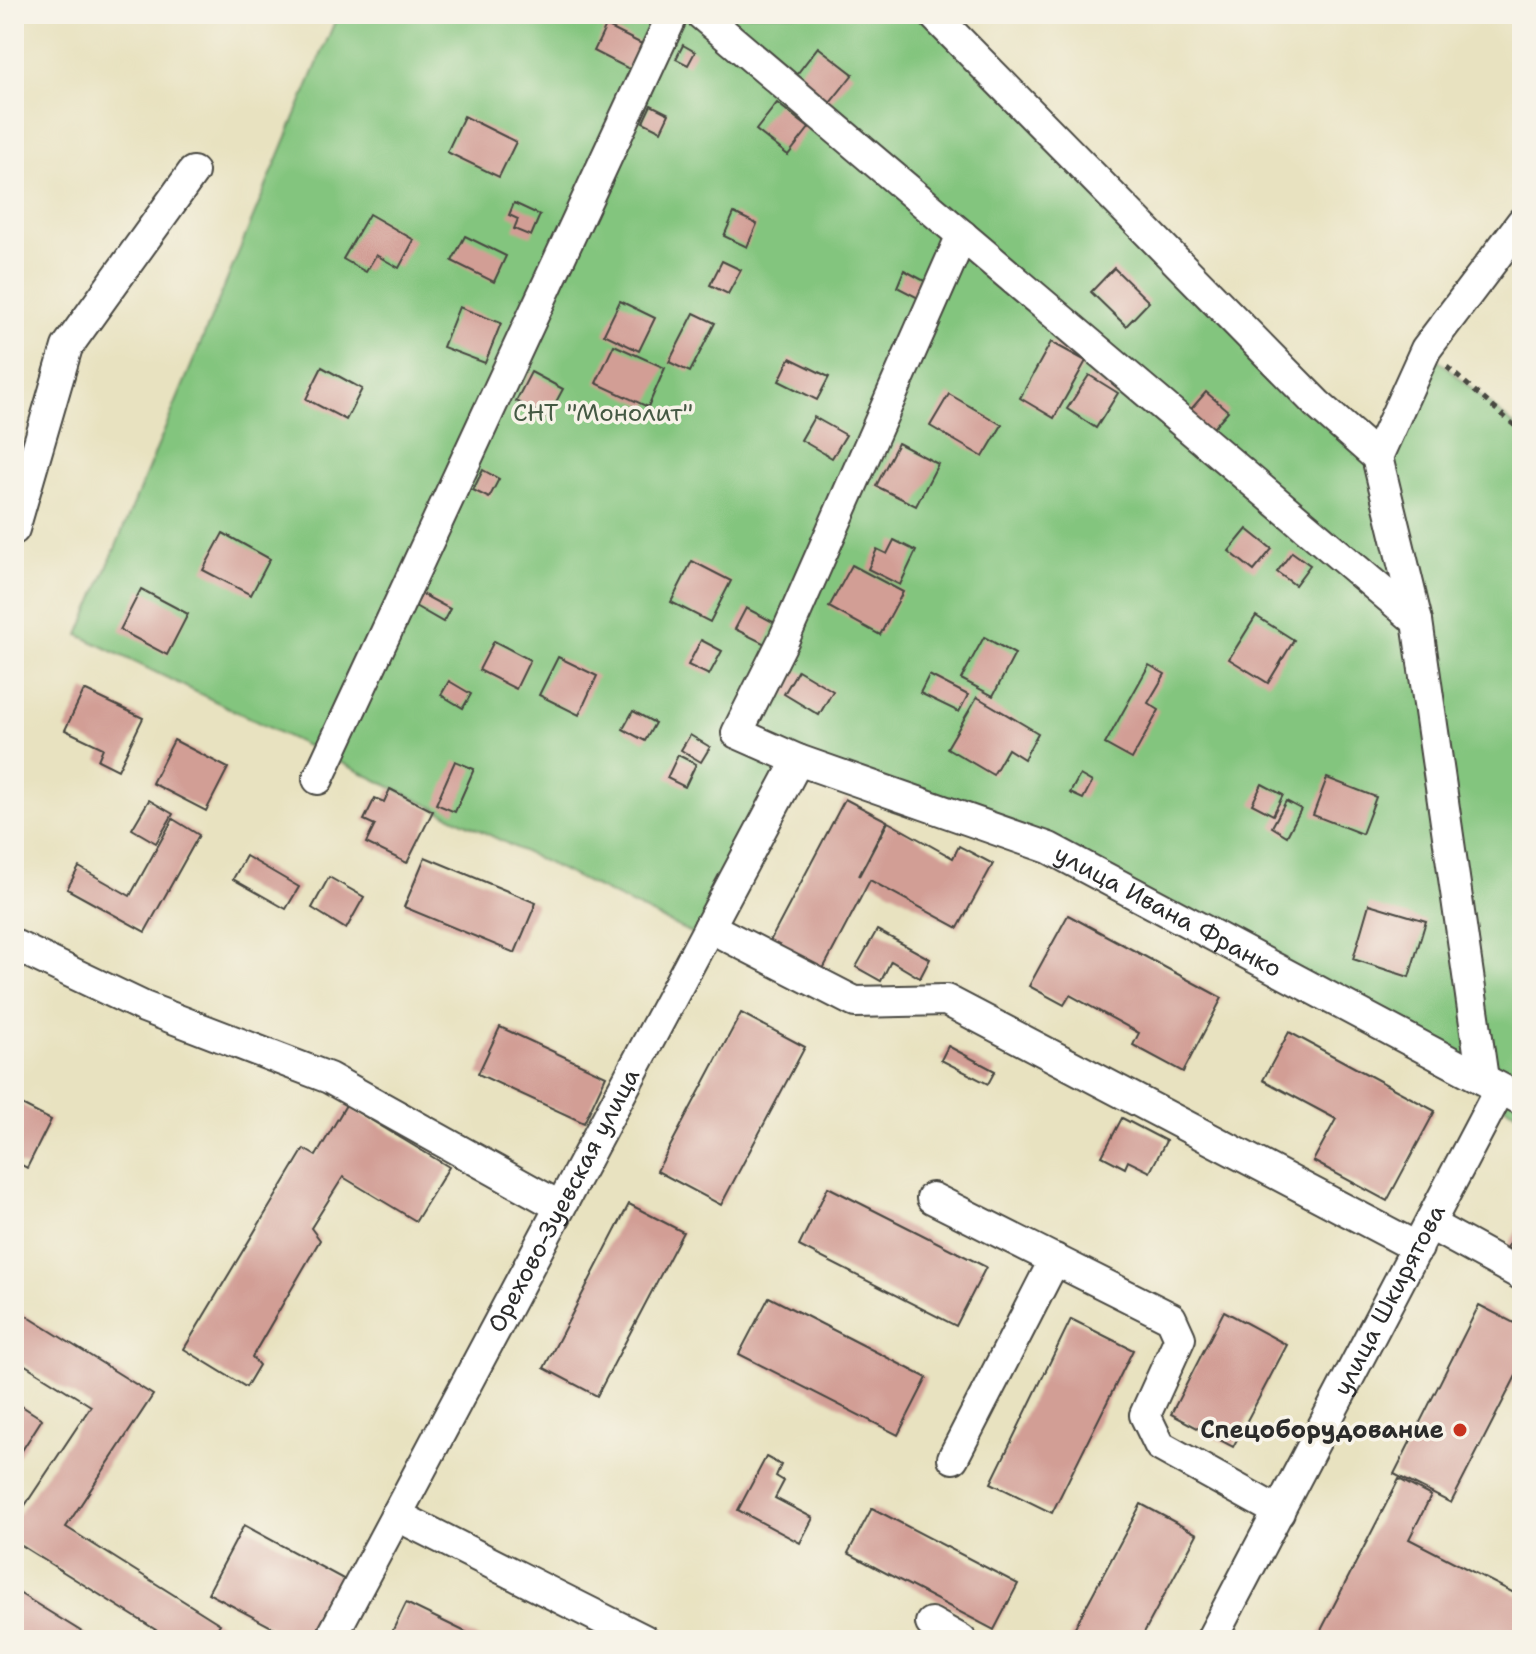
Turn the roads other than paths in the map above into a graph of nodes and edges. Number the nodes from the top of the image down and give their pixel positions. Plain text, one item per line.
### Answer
1 (673, 14) edge
2 (701, 14) edge
3 (933, 14) edge
4 (193, 172) dead end
5 (1522, 222) edge
6 (962, 235) junction
7 (1377, 457) junction
8 (14, 529) edge
9 (1417, 621) junction
10 (798, 760) junction
11 (318, 779) dead end
12 (709, 927) junction
13 (14, 945) edge
14 (1502, 1089) edge
15 (932, 1198) dead end
16 (559, 1206) junction
17 (1424, 1236) junction
18 (1055, 1259) junction
19 (1522, 1275) edge
20 (953, 1458) dead end
21 (1279, 1512) junction
22 (396, 1515) junction
23 (931, 1623) dead end
24 (330, 1640) edge
25 (644, 1640) edge
26 (961, 1640) edge
27 (1211, 1640) edge

1 - 11 street
2 - 6 street
3 - 7 street
4 - 8 street
5 - 7 street
6 - 9 street
6 - 10 street, улица Ивана Франко
7 - 9 street
9 - 14 street
10 - 12 street, Орехово-Зуевская улица
10 - 14 street, улица Ивана Франко
12 - 16 street, Орехово-Зуевская улица
12 - 17 street
13 - 16 street
14 - 17 street, улица Шкирятова
15 - 18 street
16 - 22 street, Орехово-Зуевская улица
17 - 19 street
17 - 21 street, улица Шкирятова
18 - 20 street
18 - 21 street
21 - 27 street, улица Шкирятова
22 - 24 street, Орехово-Зуевская улица
22 - 25 street
23 - 26 street

